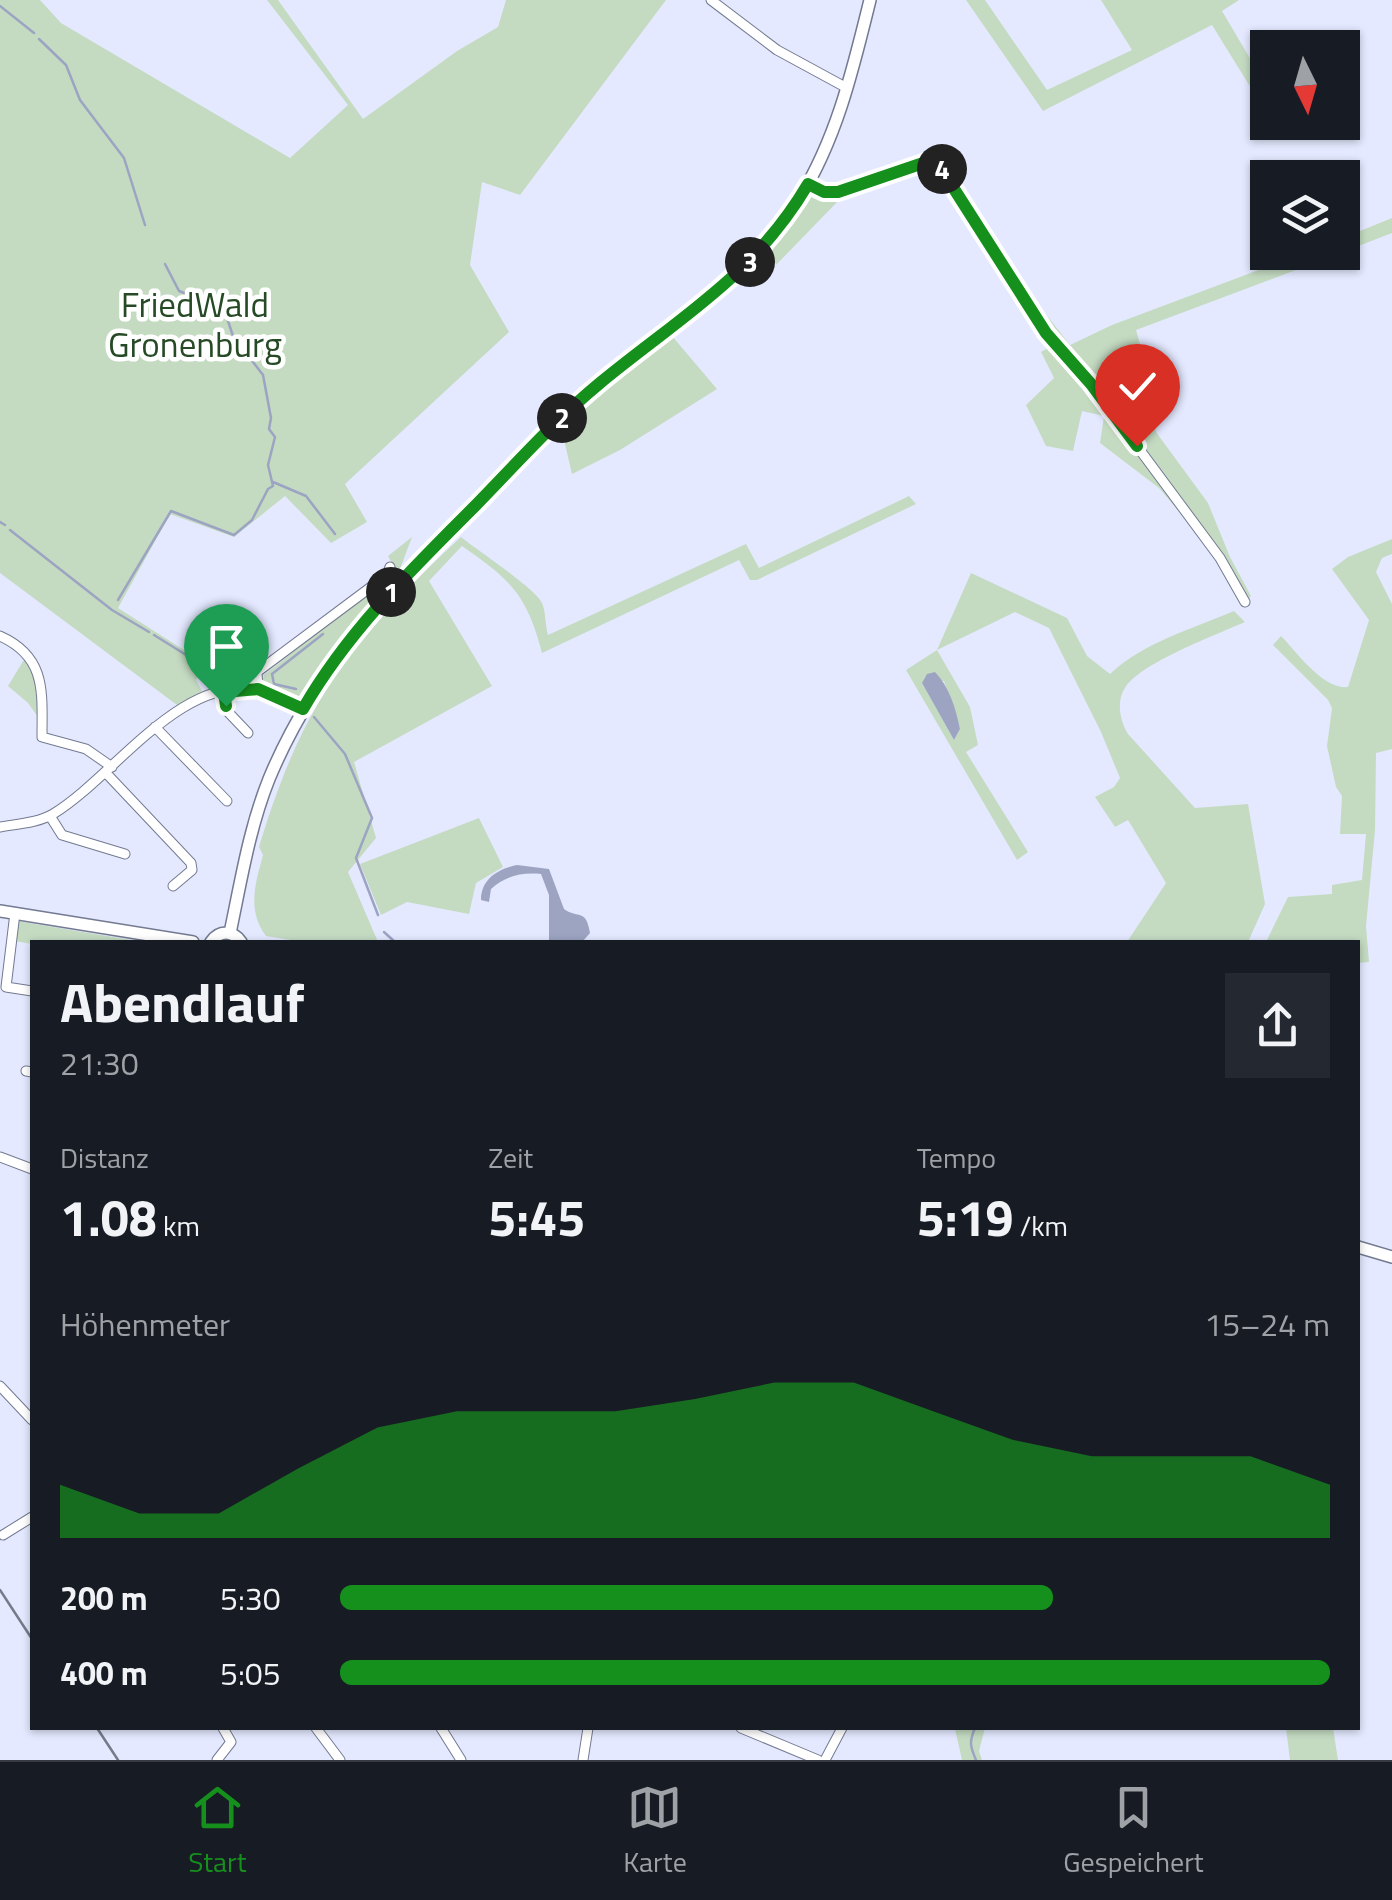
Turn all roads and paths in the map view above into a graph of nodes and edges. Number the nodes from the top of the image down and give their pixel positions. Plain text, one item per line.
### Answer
1 (712, 0) edge
2 (870, 0) edge
3 (847, 88) junction
4 (808, 184) junction
5 (390, 567) dead end
6 (1245, 602) dead end
7 (0, 636) edge
8 (258, 689) junction
9 (224, 692) junction
10 (303, 709) junction
11 (156, 727) junction
12 (248, 733) dead end
13 (109, 770) junction
14 (226, 801) dead end
15 (50, 816) junction
16 (0, 827) edge
17 (124, 854) dead end
18 (174, 886) dead end
19 (0, 911) edge
20 (15, 913) junction
21 (230, 933) junction
22 (181, 940) edge
23 (213, 940) edge
24 (239, 940) edge
25 (30, 991) edge
26 (0, 1157) edge
27 (30, 1168) edge
28 (1360, 1248) edge
29 (1392, 1256) edge
30 (0, 1386) edge
31 (30, 1418) edge
32 (30, 1518) edge
33 (3, 1535) dead end
34 (224, 1730) edge
35 (317, 1730) edge
36 (443, 1730) edge
37 (588, 1730) edge
38 (746, 1730) edge
39 (841, 1730) edge
40 (338, 1759) edge
41 (217, 1760) edge
42 (461, 1760) edge
43 (582, 1760) edge
44 (818, 1760) edge
45 (826, 1760) edge

1 - 3 street
2 - 3 main road
3 - 4 main road
4 - 6 street
4 - 10 main road
5 - 8 street
7 - 13 street
8 - 9 street
8 - 10 street
9 - 11 street
9 - 12 street
10 - 21 main road
11 - 13 street
11 - 14 street
13 - 15 street
13 - 18 street
15 - 16 street
15 - 17 street
19 - 20 main road
20 - 22 main road
20 - 25 street
21 - 23 main road
21 - 24 main road
26 - 27 street
28 - 29 main road
30 - 31 street
32 - 33 street
34 - 41 street
35 - 40 street
36 - 42 street
37 - 43 street
38 - 44 street
39 - 45 street

